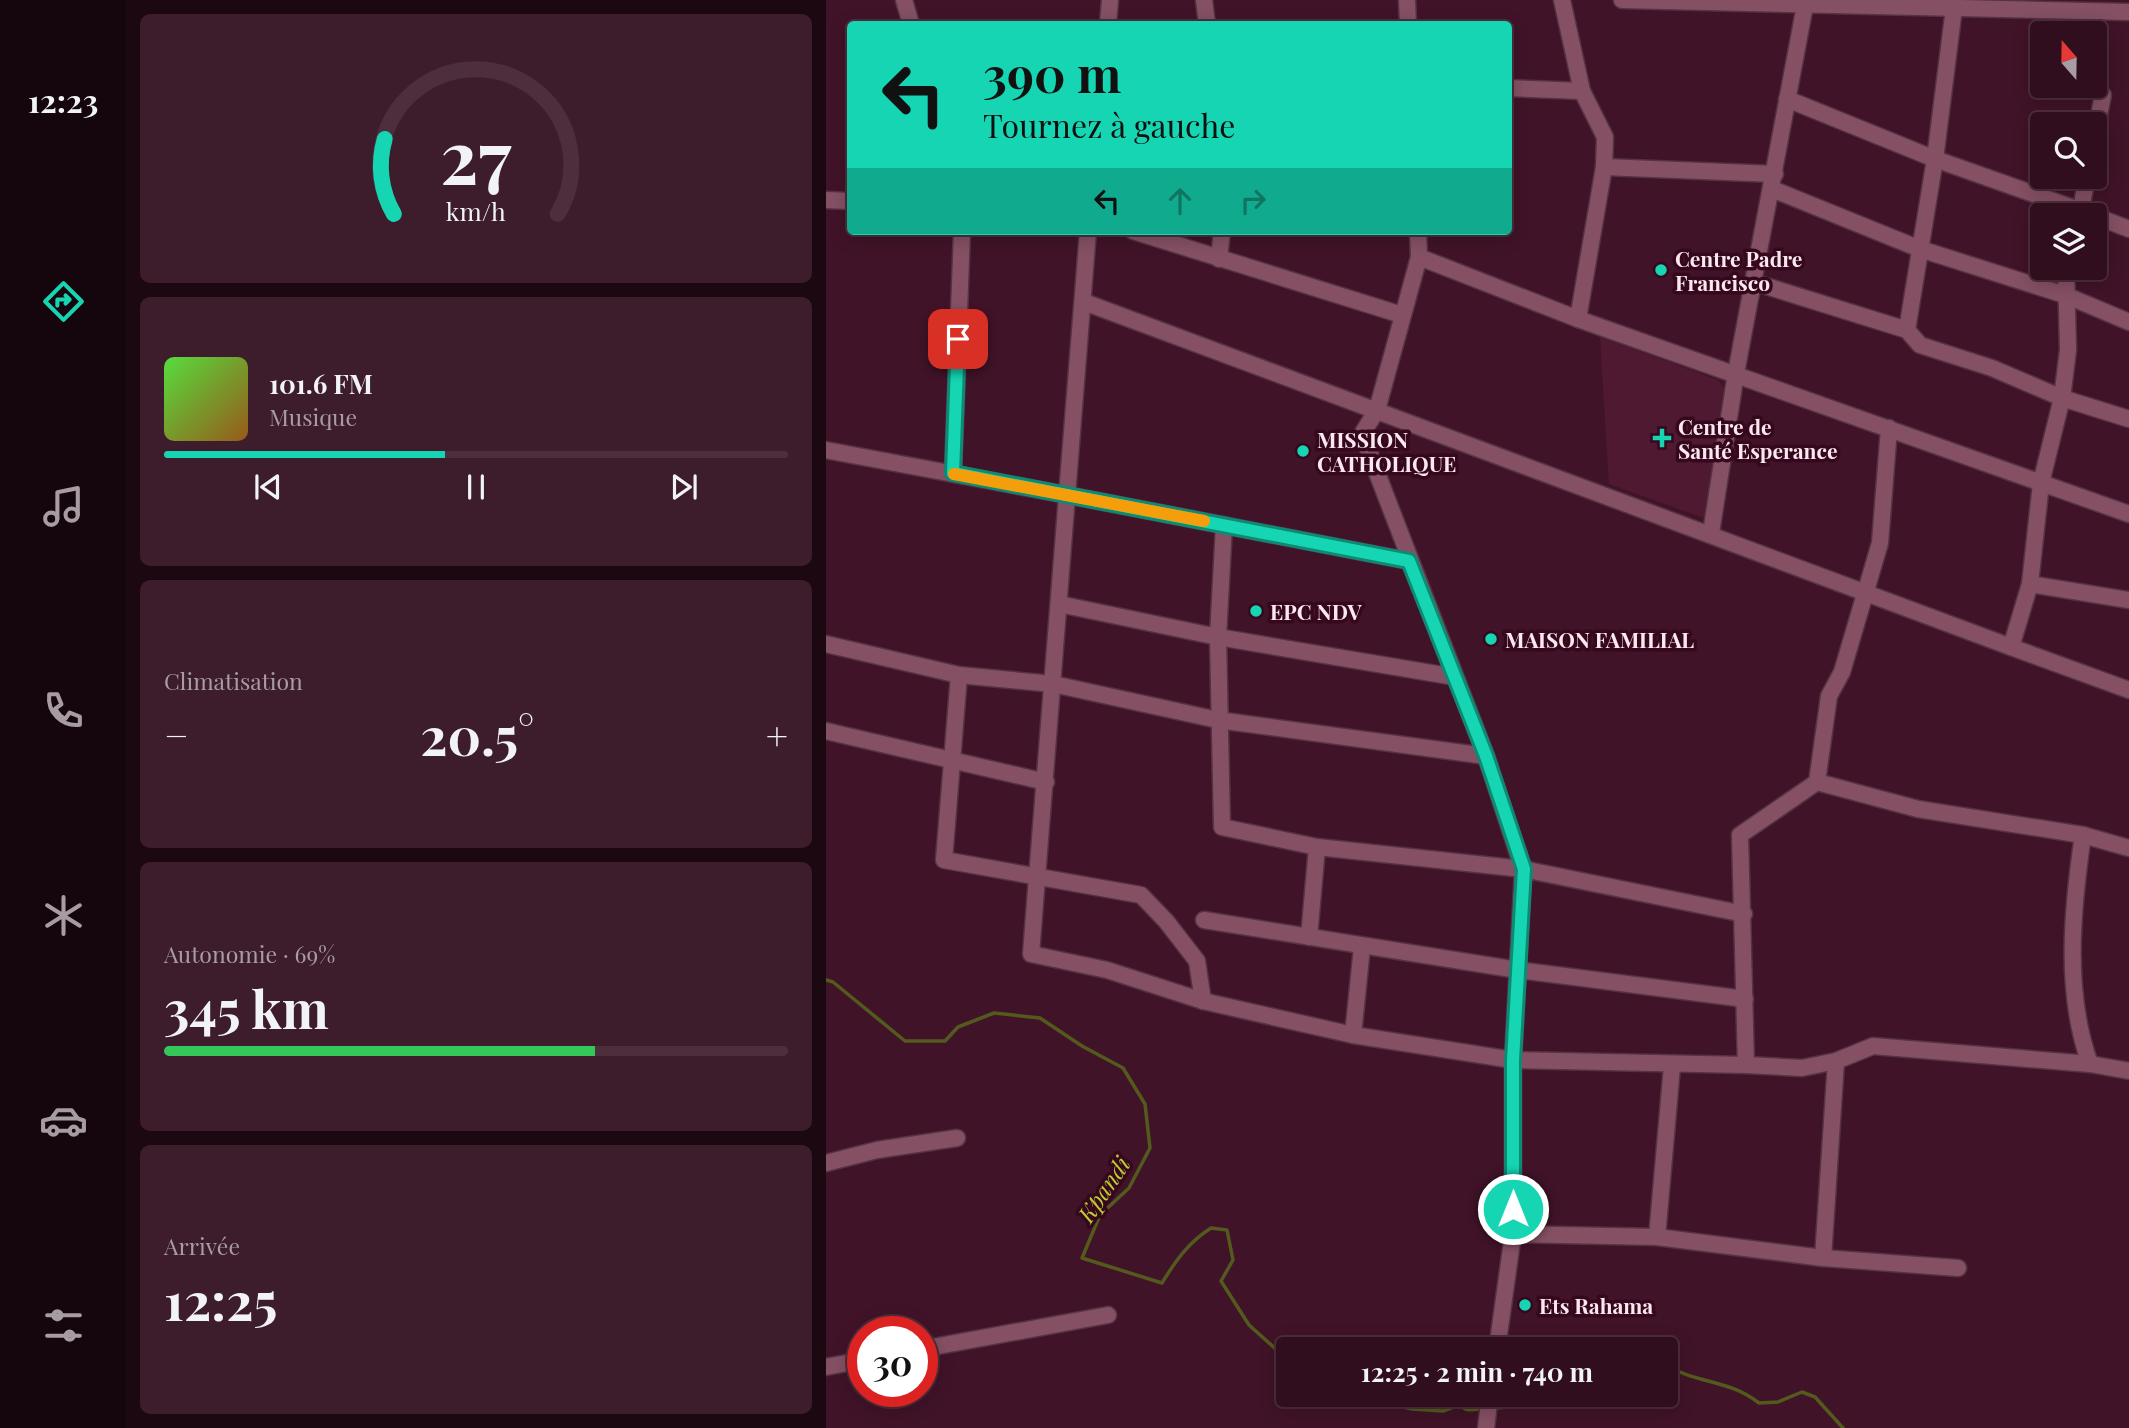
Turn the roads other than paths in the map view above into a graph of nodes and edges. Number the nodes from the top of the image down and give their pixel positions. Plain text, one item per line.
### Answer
1 (904, 0) edge
2 (1110, 0) edge
3 (1204, 0) edge
4 (1406, 0) edge
5 (1562, 0) edge
6 (1622, 0) edge
7 (1806, 2) edge
8 (1955, 4) edge
9 (2129, 12) edge
10 (910, 21) edge
11 (1108, 21) edge
12 (1207, 21) edge
13 (1408, 21) edge
14 (1512, 88) edge
15 (1582, 91) junction
16 (1787, 99) junction
17 (1935, 159) junction
18 (1604, 167) junction
19 (1773, 181) junction
20 (826, 200) edge
21 (847, 201) edge
22 (2057, 203) edge
23 (2107, 221) edge
24 (2129, 229) edge
25 (962, 235) edge
26 (1088, 235) edge
27 (1145, 235) edge
28 (1222, 235) edge
29 (1418, 235) edge
30 (1920, 248) junction
31 (1419, 257) junction
32 (1219, 259) junction
33 (2066, 280) edge
34 (1752, 282) junction
35 (2065, 295) junction
36 (1084, 302) junction
37 (1402, 315) junction
38 (1578, 318) junction
39 (2129, 323) edge
40 (1907, 330) junction
41 (1736, 373) junction
42 (2062, 398) junction
43 (1377, 410) junction
44 (2129, 419) edge
45 (1889, 428) junction
46 (826, 450) edge
47 (953, 473) junction
48 (2041, 483) junction
49 (1067, 495) junction
50 (2129, 514) edge
51 (1224, 525) junction
52 (1711, 533) junction
53 (1409, 561) junction
54 (2030, 584) junction
55 (1865, 593) junction
56 (2129, 600) edge
57 (1059, 604) junction
58 (1218, 637) junction
59 (826, 644) edge
60 (2011, 647) junction
61 (959, 675) junction
62 (1455, 677) junction
63 (1053, 684) junction
64 (2129, 690) edge
65 (1218, 720) junction
66 (826, 731) edge
67 (1486, 756) junction
68 (951, 762) junction
69 (1046, 782) junction
70 (1817, 782) junction
71 (2084, 835) junction
72 (1317, 847) junction
73 (2129, 848) edge
74 (1524, 869) junction
75 (1038, 874) junction
76 (1744, 914) junction
77 (1204, 920) dead end
78 (1309, 937) junction
79 (1362, 947) junction
80 (1518, 970) junction
81 (1745, 999) junction
82 (1203, 1001) junction
83 (1353, 1035) junction
84 (1513, 1060) junction
85 (1836, 1061) junction
86 (2090, 1064) junction
87 (1746, 1065) junction
88 (1672, 1066) junction
89 (2129, 1071) edge
90 (957, 1138) dead end
91 (826, 1163) edge
92 (1513, 1234) junction
93 (1657, 1237) junction
94 (1823, 1258) junction
95 (1958, 1268) dead end
96 (1108, 1315) dead end
97 (1499, 1337) edge
98 (938, 1346) edge
99 (847, 1363) edge
100 (826, 1367) edge
101 (1489, 1407) edge
102 (1486, 1428) edge

1 - 10 street
2 - 11 street
3 - 12 street
4 - 13 street
5 - 15 street
6 - 7 street
7 - 8 street
7 - 16 street
8 - 9 street
8 - 17 street
14 - 15 street
15 - 18 street
16 - 17 street
16 - 19 street
17 - 22 street
17 - 30 street
18 - 19 street
18 - 38 street
19 - 30 street
19 - 34 street
20 - 21 street
23 - 24 street
25 - 47 street
26 - 36 street
27 - 32 street
28 - 32 street
29 - 31 street
30 - 35 street
30 - 40 street
31 - 37 street
31 - 38 street
32 - 37 street
33 - 35 street
34 - 40 street
34 - 41 street
35 - 39 street
35 - 42 street
36 - 43 street
36 - 49 street
37 - 43 street
38 - 41 street
40 - 42 street
41 - 45 street
41 - 52 street
42 - 44 street
42 - 48 street
43 - 52 street
43 - 53 street
45 - 48 street
45 - 55 street
46 - 47 street
47 - 49 street
48 - 50 street
48 - 54 street
49 - 51 street
49 - 57 street
51 - 53 street
51 - 58 street
52 - 55 street
53 - 62 street
54 - 56 street
54 - 60 street
55 - 60 street
55 - 70 street
57 - 58 street
57 - 63 street
58 - 62 street
58 - 65 street
59 - 61 street
60 - 64 street
61 - 63 street
61 - 68 street
62 - 67 street
63 - 65 street
63 - 69 street
65 - 67 street
65 - 72 street
66 - 68 street
67 - 74 street
68 - 69 street
68 - 75 street
69 - 75 street
70 - 71 street
70 - 76 street
71 - 73 street
71 - 86 street
72 - 74 street
72 - 78 street
74 - 76 street
74 - 80 street
75 - 82 street
75 - 82 street
76 - 81 street
77 - 78 street
78 - 79 street
79 - 80 street
79 - 83 street
80 - 81 street
80 - 84 street
81 - 87 street
82 - 83 street
83 - 84 street
84 - 88 street
84 - 92 street
85 - 86 street
85 - 87 street
85 - 94 street
86 - 89 street
87 - 88 street
88 - 93 street
90 - 91 street
92 - 93 street
92 - 97 street
93 - 94 street
94 - 95 street
96 - 98 street
99 - 100 street
101 - 102 street

